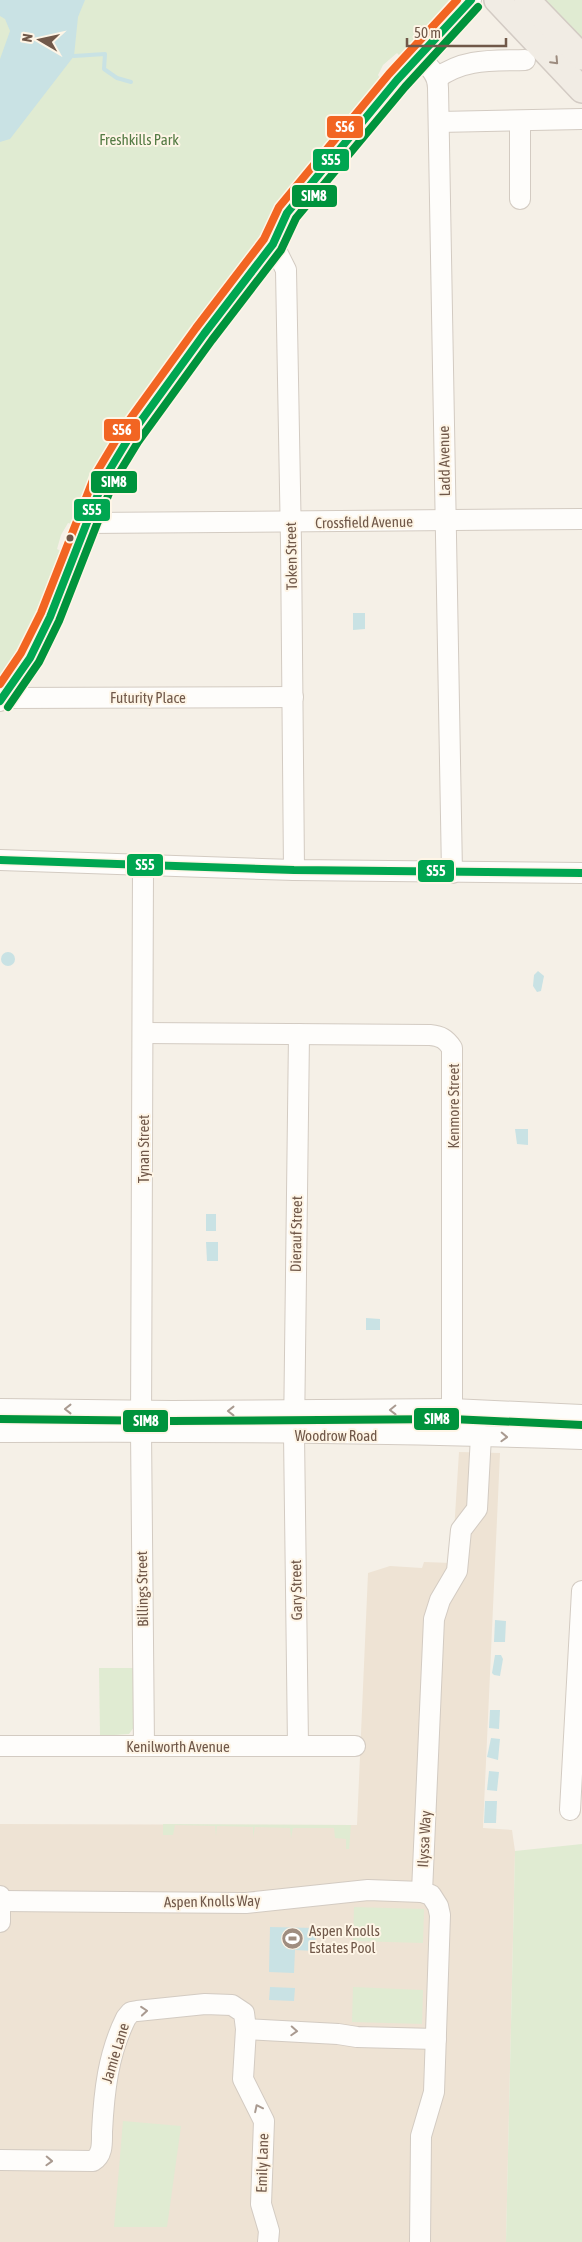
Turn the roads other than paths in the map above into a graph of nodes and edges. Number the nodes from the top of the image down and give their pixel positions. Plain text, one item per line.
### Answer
1 (471, 0) edge
2 (497, 0) edge
3 (527, 0) edge
4 (418, 56) junction
5 (582, 57) edge
6 (525, 60) dead end
7 (437, 78) junction
8 (582, 90) edge
9 (582, 119) edge
10 (439, 122) junction
11 (520, 122) junction
12 (520, 200) dead end
13 (273, 244) junction
14 (582, 519) edge
15 (446, 521) junction
16 (291, 522) junction
17 (87, 523) junction
18 (293, 697) junction
19 (1, 700) edge
20 (0, 860) edge
21 (143, 866) junction
22 (294, 870) junction
23 (452, 873) junction
24 (582, 873) edge
25 (143, 1034) junction
26 (299, 1034) junction
27 (0, 1409) edge
28 (141, 1409) junction
29 (452, 1409) junction
30 (294, 1410) junction
31 (582, 1415) edge
32 (141, 1431) junction
33 (0, 1432) edge
34 (294, 1434) junction
35 (480, 1436) junction
36 (582, 1439) edge
37 (582, 1591) edge
38 (0, 1746) edge
39 (144, 1746) junction
40 (298, 1746) junction
41 (356, 1746) dead end
42 (570, 1810) dead end
43 (422, 1892) junction
44 (1, 1898) edge
45 (0, 1922) edge
46 (232, 2005) joint
47 (246, 2029) junction
48 (436, 2039) junction
49 (0, 2160) edge
50 (268, 2242) edge
51 (420, 2242) edge

1 - 4 street
2 -> 8 main road
3 - 5 main road
4 - 7 street
4 - 13 street
6 - 7 street
7 - 10 street, Ladd Avenue
9 - 11 street
10 - 11 street
10 - 15 street, Ladd Avenue
11 - 12 street
13 - 16 street, Token Street
13 - 17 street
14 - 15 street, Crossfield Avenue
15 - 16 street, Crossfield Avenue
15 - 23 street, Ladd Avenue
16 - 17 street, Crossfield Avenue
16 - 18 street, Token Street
17 - 19 street
18 - 19 street, Futurity Place
18 - 22 street, Token Street
20 - 21 street
21 - 22 street
21 - 25 street, Tynan Street
22 - 23 street
23 - 24 street
25 - 26 street, Kenmore Street
25 - 28 street, Tynan Street
26 - 29 street, Kenmore Street
26 - 30 street, Dierauf Street
28 -> 27 street, Woodrow Road
30 -> 28 street, Woodrow Road
28 - 32 street, Tynan Street
29 -> 30 street, Woodrow Road
29 - 31 street, Woodrow Road
29 - 35 street
30 - 34 street, Dierauf Street
32 - 33 street, Woodrow Road
32 - 34 street, Woodrow Road
32 - 39 street, Billings Street
34 - 35 street, Woodrow Road
34 - 40 street, Gary Street
35 -> 36 street, Woodrow Road
35 - 43 street, Ilyssa Way
37 - 42 street
38 - 39 street, Kenilworth Avenue
39 - 40 street, Kenilworth Avenue
40 - 41 street, Kenilworth Avenue
43 - 44 street, Aspen Knolls Way
43 - 48 street
44 - 45 street, Aspen Knolls Way
46 - 47 street, Emily Lane
49 -> 46 street, Jamie Lane
47 -> 48 street
50 -> 47 street, Emily Lane
48 - 51 street

